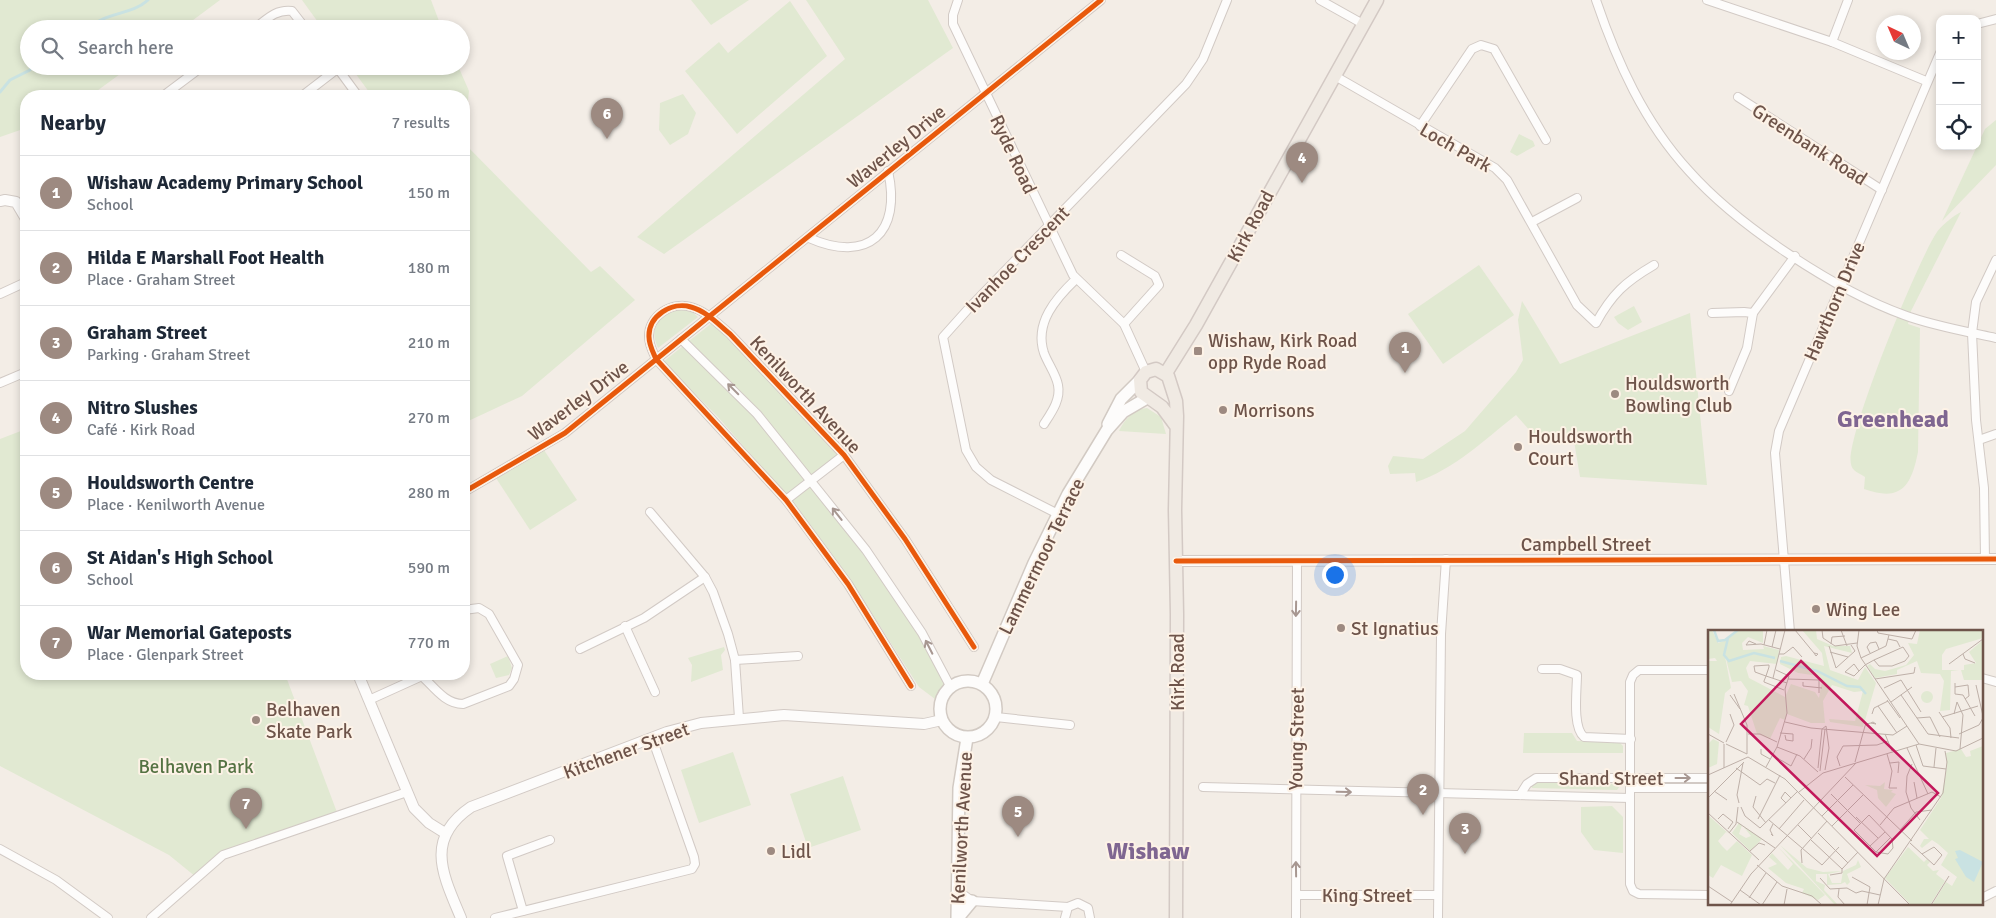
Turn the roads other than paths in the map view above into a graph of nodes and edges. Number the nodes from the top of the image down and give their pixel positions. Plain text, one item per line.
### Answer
1 (958, 0) edge
2 (1101, 0) edge
3 (1227, 0) edge
4 (1320, 0) edge
5 (1377, 0) edge
6 (1596, 0) edge
7 (1707, 0) edge
8 (1848, 0) edge
9 (1996, 19) edge
10 (266, 20) edge
11 (299, 20) edge
12 (1981, 23) edge
13 (1363, 24) junction
14 (1832, 42) junction
15 (1936, 60) edge
16 (191, 75) edge
17 (329, 75) edge
18 (344, 75) edge
19 (1335, 76) junction
20 (1926, 81) junction
21 (171, 90) edge
22 (310, 90) edge
23 (354, 90) edge
24 (986, 93) junction
25 (1738, 97) dead end
26 (1420, 126) junction
27 (1546, 140) dead end
28 (888, 171) junction
29 (1882, 190) junction
30 (1577, 198) dead end
31 (0, 201) edge
32 (20, 209) edge
33 (1532, 222) junction
34 (1048, 226) junction
35 (809, 238) junction
36 (1121, 255) dead end
37 (1795, 256) junction
38 (1996, 260) edge
39 (1654, 265) dead end
40 (1076, 279) junction
41 (20, 285) edge
42 (1840, 286) junction
43 (0, 294) edge
44 (1712, 313) dead end
45 (1752, 314) junction
46 (710, 317) junction
47 (1124, 324) junction
48 (1972, 333) junction
49 (1996, 338) edge
50 (681, 339) junction
51 (656, 359) junction
52 (20, 375) edge
53 (1143, 376) junction
54 (1168, 378) junction
55 (0, 383) edge
56 (1729, 391) dead end
57 (1151, 400) junction
58 (1044, 424) dead end
59 (1176, 426) junction
60 (1107, 430) junction
61 (1996, 434) edge
62 (1979, 440) junction
63 (844, 455) junction
64 (811, 480) junction
65 (470, 488) edge
66 (786, 500) junction
67 (650, 512) dead end
68 (1058, 514) junction
69 (1446, 559) junction
70 (1784, 559) junction
71 (1985, 559) junction
72 (1996, 559) edge
73 (1176, 560) junction
74 (1297, 560) junction
75 (705, 578) junction
76 (470, 609) edge
77 (625, 626) junction
78 (1790, 630) edge
79 (974, 647) dead end
80 (580, 649) dead end
81 (798, 656) dead end
82 (735, 660) junction
83 (1542, 669) dead end
84 (1708, 670) edge
85 (361, 680) edge
86 (411, 680) edge
87 (427, 680) edge
88 (982, 684) junction
89 (911, 686) dead end
90 (947, 691) junction
91 (655, 692) dead end
92 (369, 700) junction
93 (996, 717) junction
94 (739, 718) junction
95 (942, 720) junction
96 (1070, 725) dead end
97 (652, 738) junction
98 (967, 738) junction
99 (1631, 739) junction
100 (1631, 778) junction
101 (1708, 778) edge
102 (1204, 788) dead end
103 (1631, 788) junction
104 (1708, 788) edge
105 (1295, 791) junction
106 (407, 792) junction
107 (1440, 792) junction
108 (1520, 795) junction
109 (1630, 798) junction
110 (445, 833) junction
111 (550, 840) dead end
112 (0, 849) edge
113 (958, 886) junction
114 (1996, 891) edge
115 (1297, 895) junction
116 (1438, 895) junction
117 (1708, 895) edge
118 (1984, 897) edge
119 (972, 901) junction
120 (1068, 907) junction
121 (523, 911) junction
122 (108, 918) edge
123 (151, 918) edge
124 (461, 918) edge
125 (495, 918) edge
126 (957, 918) edge
127 (1065, 918) edge
128 (1090, 918) edge
129 (1176, 918) edge
130 (1296, 918) edge
131 (1438, 918) edge

1 - 24 street, Ryde Road
2 - 24 street, Waverley Drive
3 - 34 street, Ivanhoe Crescent
4 - 13 street
5 - 13 main road, Kirk Road
6 - 37 street
7 - 14 street
8 - 14 street
9 - 12 street
10 - 11 street
13 - 19 main road, Kirk Road
14 - 20 street
15 - 20 street, Hawthorn Drive
16 - 21 street
17 - 22 street
18 - 23 street
19 - 26 street, Loch Park
19 - 54 main road, Kirk Road
20 - 29 street, Hawthorn Drive
24 - 28 street, Waverley Drive
24 - 34 street, Ryde Road
25 - 29 street, Greenbank Road
26 - 27 street
26 - 33 street, Loch Park
28 - 35 street, Waverley Drive
28 - 35 street, Waverley Drive
29 - 42 street, Hawthorn Drive
30 - 33 street
31 - 32 street
33 - 39 street, Loch Park
34 - 40 street, Ryde Road
34 - 68 street, Ivanhoe Crescent
35 - 46 street, Waverley Drive
36 - 47 street
37 - 42 street
37 - 45 street
38 - 48 street
40 - 47 street, Ryde Road
40 - 58 street
41 - 43 street
42 - 48 street
42 - 70 street, Hawthorn Drive
44 - 45 street
45 - 56 street
46 - 50 street, Waverley Drive
46 - 51 street, Waverley Drive
46 - 63 street, Kenilworth Avenue
47 - 53 street, Ryde Road
48 - 49 street
48 - 62 street
50 - 51 street, Waverley Drive
64 -> 50 street
51 - 65 street, Waverley Drive
51 - 66 street
52 - 55 street
53 - 54 main road
53 - 57 main road
53 - 60 main road, Lammermoor Terrace
54 - 57 main road, Kirk Road
54 - 59 main road, Kirk Road
57 - 59 main road
57 - 60 main road, Lammermoor Terrace
59 - 73 main road, Kirk Road
60 - 68 main road, Lammermoor Terrace
61 - 62 street
62 - 71 street
63 - 64 street, Kenilworth Avenue
63 - 79 street, Kenilworth Avenue
64 - 66 street, Kenilworth Avenue
90 -> 64 street
66 - 89 street
67 - 75 street
68 - 88 main road, Lammermoor Terrace
69 - 70 street, Campbell Street
69 - 74 street, Campbell Street
69 - 107 street
70 - 71 street, Campbell Street
70 - 78 street, Hawthorn Drive
71 - 72 street, Campbell Street
73 - 74 street, Campbell Street
73 - 129 main road, Kirk Road
74 -> 105 street, Young Street
75 - 77 street
75 - 82 street
76 - 87 street
77 - 80 street
77 - 91 street
81 - 82 street
82 - 94 street
83 - 99 street
84 - 99 street
85 - 92 street
86 - 92 street
88 - 90 main road
88 - 93 main road
90 - 95 main road
92 - 106 street
93 - 96 street
93 - 98 main road
94 - 95 street, Kitchener Street
94 - 97 street, Kitchener Street
95 - 98 main road
97 - 110 street, Kitchener Street
97 - 121 street
98 - 113 main road, Kenilworth Avenue
99 - 100 street
100 -> 101 street, Shand Street
100 - 103 street
100 - 108 street, Shand Street
102 - 105 street, Shand Street
103 - 104 street, Shand Street
103 - 109 street
105 -> 107 street, Shand Street
115 -> 105 street, Young Street
106 - 110 street
106 - 123 street
107 - 108 street, Shand Street
107 - 116 street
108 - 109 street, Shand Street
109 - 117 street
110 - 124 street
111 - 121 street
112 - 122 street
113 - 119 street
113 - 126 main road, Kenilworth Avenue
114 - 118 street
115 - 116 street, King Street
115 - 130 street, Young Street
116 - 131 street
119 - 120 street
119 - 126 main road, Kenilworth Avenue
120 - 127 street
120 - 128 street
121 - 125 street

